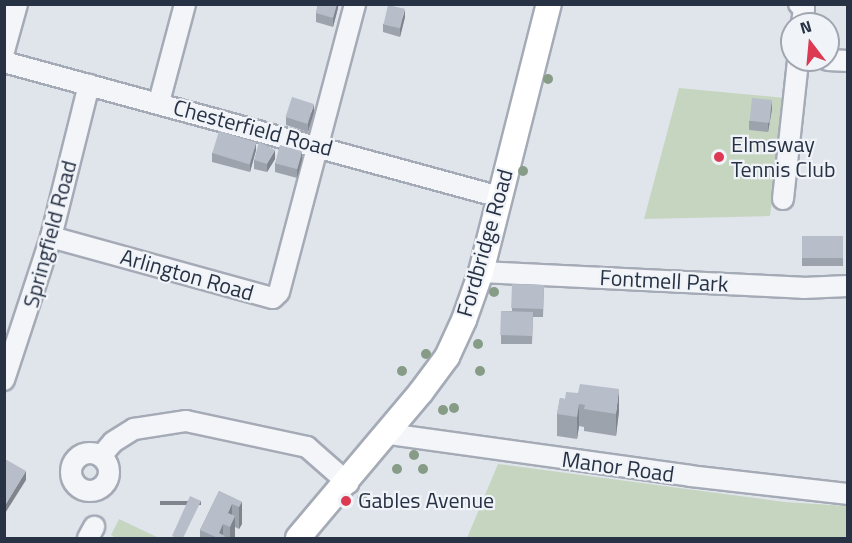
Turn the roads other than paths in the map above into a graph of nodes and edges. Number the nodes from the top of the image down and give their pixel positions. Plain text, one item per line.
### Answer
1 (16, 4) edge
2 (184, 4) edge
3 (355, 4) edge
4 (549, 4) edge
5 (4, 51) edge
6 (4, 62) edge
7 (797, 72) edge
8 (89, 86) junction
9 (159, 102) junction
10 (318, 145) junction
11 (500, 197) junction
12 (783, 199) dead end
13 (51, 237) junction
14 (481, 272) junction
15 (848, 286) edge
16 (4, 380) edge
17 (389, 434) junction
18 (101, 456) dead end
19 (348, 483) junction
20 (848, 494) edge
21 (298, 538) edge

1 - 5 street
2 - 9 street
3 - 10 street
4 - 11 main road, Fordbridge Road
6 - 8 street, Chesterfield Road
7 - 12 street
8 - 9 street, Chesterfield Road
8 - 13 street, Springfield Road
9 - 10 street, Chesterfield Road
10 - 11 street, Chesterfield Road
10 - 13 street, Arlington Road
11 - 14 main road, Fordbridge Road
13 - 16 street, Springfield Road
14 - 15 street, Fontmell Park
14 - 17 main road, Fordbridge Road
17 - 19 main road, Fordbridge Road
17 - 20 street, Manor Road
18 - 19 street
19 - 21 main road, Fordbridge Road

